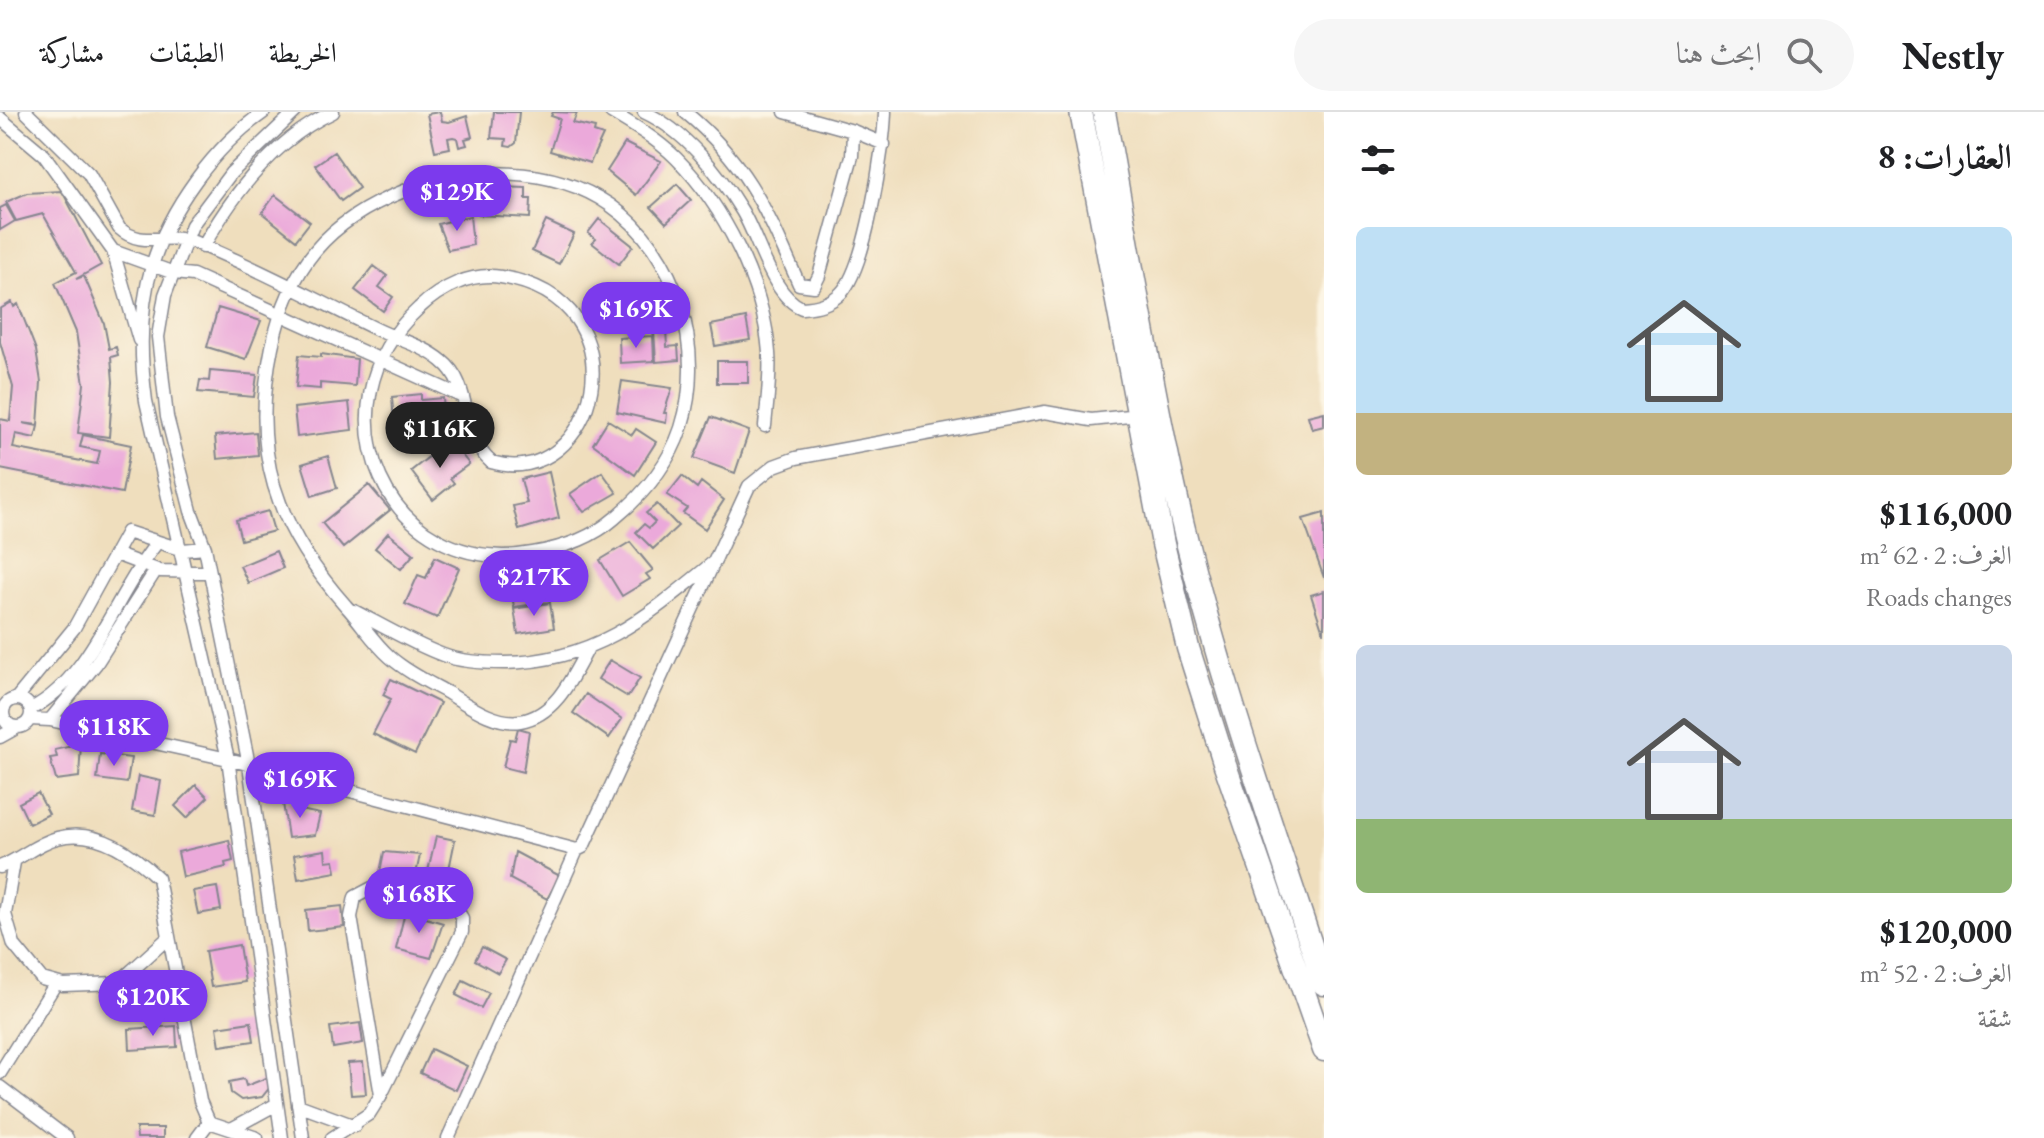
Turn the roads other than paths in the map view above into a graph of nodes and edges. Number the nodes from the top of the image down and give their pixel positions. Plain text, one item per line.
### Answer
1 (26, 112) edge
2 (264, 112) edge
3 (333, 112) edge
4 (611, 112) edge
5 (644, 112) edge
6 (685, 112) edge
7 (785, 112) edge
8 (885, 112) edge
9 (1081, 112) edge
10 (1104, 112) edge
11 (293, 113) edge
12 (802, 114) edge
13 (0, 118) edge
14 (853, 131) junction
15 (884, 144) junction
16 (164, 239) junction
17 (186, 240) junction
18 (203, 247) junction
19 (113, 251) junction
20 (152, 266) junction
21 (174, 273) junction
22 (289, 287) junction
23 (280, 313) junction
24 (391, 337) junction
25 (140, 344) junction
26 (378, 358) junction
27 (463, 397) junction
28 (1139, 415) junction
29 (765, 426) dead end
30 (156, 544) junction
31 (205, 548) junction
32 (183, 550) junction
33 (115, 554) junction
34 (719, 558) junction
35 (139, 565) junction
36 (156, 570) junction
37 (208, 572) junction
38 (186, 573) junction
39 (348, 607) junction
40 (587, 650) junction
41 (16, 699) junction
42 (2, 712) edge
43 (30, 714) junction
44 (50, 720) junction
45 (18, 727) junction
46 (0, 737) edge
47 (228, 759) junction
48 (249, 765) junction
49 (577, 850) junction
50 (14, 862) junction
51 (0, 867) edge
52 (2, 913) edge
53 (169, 937) junction
54 (56, 983) junction
55 (118, 983) junction
56 (1324, 984) edge
57 (180, 997) junction
58 (1324, 1050) edge
59 (0, 1073) edge
60 (0, 1087) edge
61 (381, 1095) junction
62 (277, 1104) junction
63 (298, 1105) junction
64 (209, 1122) junction
65 (355, 1126) junction
66 (231, 1129) junction
67 (67, 1138) edge
68 (197, 1138) edge
69 (257, 1138) edge
70 (282, 1138) edge
71 (303, 1138) edge
72 (332, 1138) edge
73 (448, 1138) edge

1 - 16 street
2 - 16 street
3 - 18 street
4 - 29 street
5 - 15 street
6 - 14 street
7 - 12 street
8 - 15 street
9 - 28 highway
10 - 56 highway
11 - 17 street
12 - 14 street
13 - 19 street
14 - 15 street
16 - 17 street
16 - 20 street
17 - 18 street
17 - 21 street
18 - 22 street
19 - 20 street
19 - 25 street
20 - 21 street
20 - 25 street
21 - 23 street
21 - 31 street
22 - 23 street
22 - 24 street
22 - 26 street
23 - 26 street
23 - 39 street
24 - 26 street
24 - 27 street
24 - 27 street
25 - 32 street
26 - 27 street
28 - 34 street
28 - 58 highway
30 - 32 street
30 - 33 street
30 - 35 street
31 - 32 street
31 - 37 street
32 - 38 street
33 - 35 street
33 - 41 street
34 - 40 street
34 - 49 street
35 - 36 street
35 - 43 street
36 - 38 street
36 - 44 street
37 - 38 street
37 - 48 street
38 - 47 street
39 - 40 street
39 - 40 street
41 - 42 street
41 - 43 street
42 - 45 street
43 - 44 street
43 - 45 street
44 - 47 street
45 - 46 street
47 - 48 street
47 - 62 street
48 - 49 street
48 - 63 street
49 - 73 street
50 - 51 street
50 - 52 street
50 - 53 street
52 - 54 street
53 - 55 street
53 - 57 street
54 - 55 street
54 - 59 street
55 - 57 street
57 - 64 street
60 - 67 street
61 - 61 street
61 - 65 street
62 - 66 street
62 - 70 street
63 - 65 street
63 - 71 street
64 - 66 street
64 - 68 street
65 - 72 street
66 - 69 street

